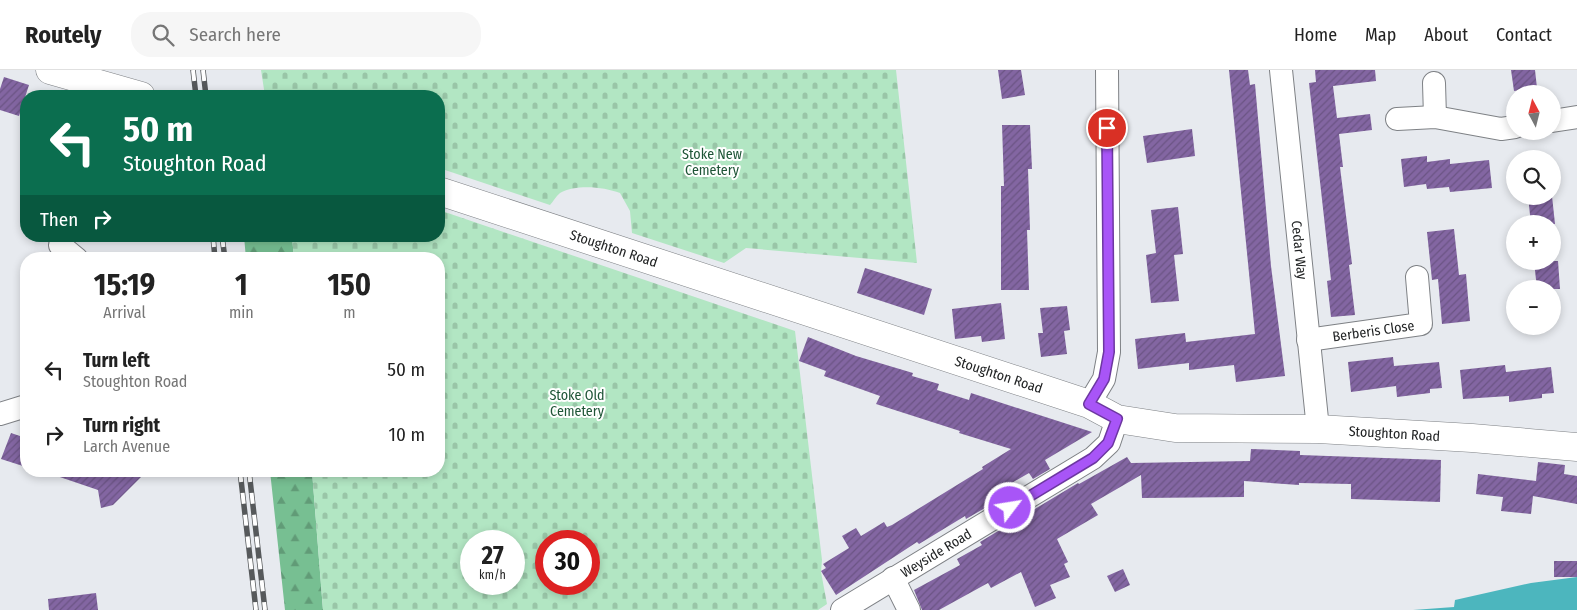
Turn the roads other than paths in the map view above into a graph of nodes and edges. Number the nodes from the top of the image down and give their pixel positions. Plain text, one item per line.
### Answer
1 (50, 70) edge
2 (1107, 70) edge
3 (1281, 70) edge
4 (1434, 83) dead end
5 (120, 90) edge
6 (1435, 117) junction
7 (1577, 117) edge
8 (1397, 119) dead end
9 (1561, 120) edge
10 (1506, 128) edge
11 (445, 193) edge
12 (60, 245) dead end
13 (68, 252) edge
14 (1417, 277) dead end
15 (1308, 340) junction
16 (1089, 404) junction
17 (20, 408) edge
18 (0, 414) edge
19 (1117, 419) junction
20 (1318, 429) junction
21 (1577, 446) edge
22 (893, 578) junction
23 (842, 610) edge
24 (909, 610) edge

1 - 5 street
2 - 16 street
3 - 15 street, Cedar Way
4 - 6 street
6 - 8 street
6 - 10 street
7 - 9 street
11 - 16 street, Stoughton Road
12 - 13 street
14 - 15 street, Berberis Close
15 - 20 street, Cedar Way
16 - 19 street, Stoughton Road
17 - 18 street
19 - 20 street, Stoughton Road
19 - 22 street, Weyside Road
20 - 21 street, Stoughton Road
22 - 23 street, Weyside Road
22 - 24 street

